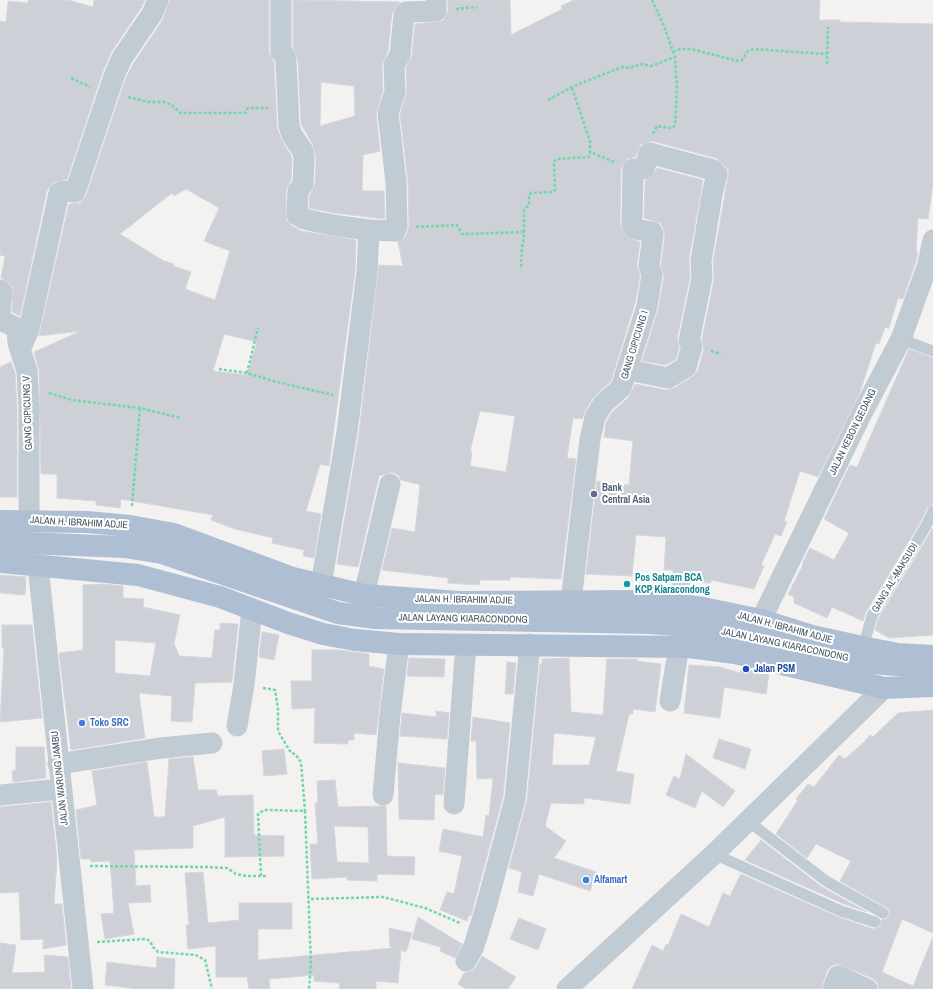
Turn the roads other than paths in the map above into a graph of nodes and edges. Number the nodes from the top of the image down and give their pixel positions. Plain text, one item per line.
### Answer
1 (158, 0) edge
2 (281, 0) edge
3 (436, 0) edge
4 (369, 230) junction
5 (933, 240) edge
6 (930, 264) edge
7 (0, 290) edge
8 (0, 313) edge
9 (0, 320) edge
10 (901, 339) junction
11 (933, 351) edge
12 (21, 355) junction
13 (628, 370) junction
14 (390, 484) dead end
15 (933, 511) edge
16 (29, 520) junction
17 (0, 521) edge
18 (0, 542) edge
19 (0, 562) edge
20 (38, 566) junction
21 (321, 585) junction
22 (364, 595) junction
23 (571, 601) junction
24 (252, 609) junction
25 (761, 620) junction
26 (399, 644) junction
27 (466, 644) junction
28 (530, 644) junction
29 (678, 646) junction
30 (865, 648) junction
31 (898, 654) junction
32 (933, 656) edge
33 (933, 668) edge
34 (933, 686) edge
35 (881, 687) junction
36 (670, 701) dead end
37 (237, 726) dead end
38 (212, 743) dead end
39 (58, 764) junction
40 (61, 789) junction
41 (0, 795) edge
42 (383, 795) dead end
43 (454, 804) dead end
44 (748, 821) junction
45 (714, 854) junction
46 (883, 913) dead end
47 (875, 922) dead end
48 (466, 961) dead end
49 (83, 989) edge
50 (567, 989) edge
51 (833, 989) edge
52 (867, 989) edge

1 - 12 street
2 - 4 street
3 - 4 street
4 - 21 street
5 - 6 street, JALAN KEBON GEDANG
6 - 10 street, JALAN KEBON GEDANG
7 - 8 street
9 - 12 street, GANG CIPICUNG V
10 - 11 lane
10 - 25 street, JALAN KEBON GEDANG
12 - 16 street, GANG CIPICUNG V
13 - 13 street, GANG CIPICUNG I
13 - 23 street, GANG CIPICUNG I
14 - 22 street
15 - 30 lane, GANG AL -MAKSUDI
16 - 17 main road, JALAN H. IBRAHIM ADJIE
16 - 21 main road, JALAN H. IBRAHIM ADJIE
18 - 33 main road, JALAN LAYANG KIARACONDONG, bridge
19 - 20 main road
20 - 24 main road
20 - 39 street, JALAN WARUNG JAMBU
21 - 22 main road, JALAN H. IBRAHIM ADJIE
22 - 23 main road, JALAN H. IBRAHIM ADJIE
23 - 25 main road, JALAN H. IBRAHIM ADJIE
24 - 26 main road
24 - 37 street
25 - 30 main road, JALAN H. IBRAHIM ADJIE
26 - 27 main road
26 - 42 street
27 - 28 main road
27 - 43 street
28 - 29 main road
28 - 48 street
29 - 35 main road
29 - 36 street
30 - 31 main road, JALAN H. IBRAHIM ADJIE
30 - 35 main road
31 - 32 main road, JALAN H. IBRAHIM ADJIE
31 - 35 main road
34 - 35 main road
35 - 44 street
38 - 39 street
39 - 40 street, JALAN WARUNG JAMBU
40 - 41 street
40 - 49 street, JALAN WARUNG JAMBU
44 - 45 street
44 - 46 lane
45 - 47 lane
45 - 50 street
51 - 52 street

